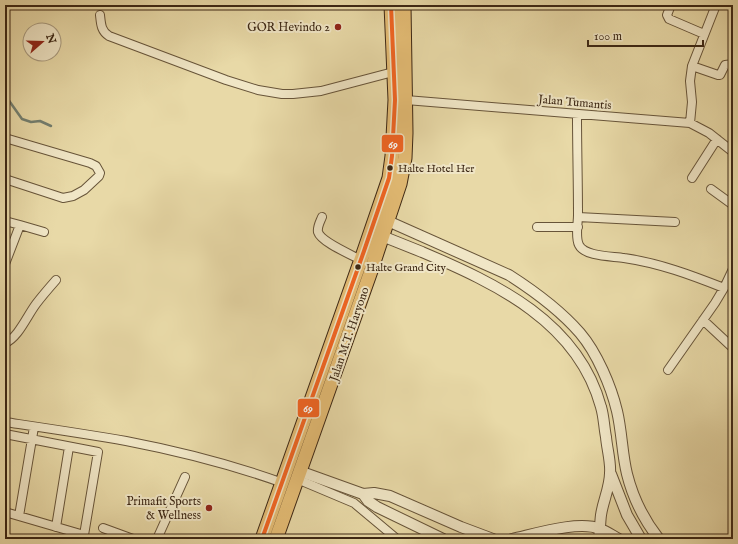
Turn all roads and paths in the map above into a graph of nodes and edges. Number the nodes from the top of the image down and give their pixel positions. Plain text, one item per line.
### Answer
1 (308, 5) edge
2 (382, 5) edge
3 (391, 5) edge
4 (404, 5) edge
5 (671, 5) edge
6 (716, 5) edge
7 (100, 15) dead end
8 (704, 34) junction
9 (733, 64) edge
10 (692, 66) junction
11 (400, 70) junction
12 (406, 100) junction
13 (577, 114) junction
14 (690, 123) junction
15 (5, 138) edge
16 (717, 138) junction
17 (733, 152) edge
18 (692, 178) dead end
19 (5, 179) edge
20 (711, 189) dead end
21 (733, 205) edge
22 (322, 217) dead end
23 (578, 217) junction
24 (382, 218) junction
25 (5, 221) edge
26 (675, 222) dead end
27 (20, 225) junction
28 (536, 227) dead end
29 (578, 227) junction
30 (44, 232) dead end
31 (377, 233) junction
32 (428, 238) junction
33 (423, 252) junction
34 (361, 260) junction
35 (5, 264) edge
36 (494, 268) junction
37 (733, 269) edge
38 (56, 280) dead end
39 (489, 283) junction
40 (724, 288) junction
41 (703, 320) junction
42 (5, 343) edge
43 (733, 348) edge
44 (668, 370) dead end
45 (5, 422) edge
46 (34, 427) junction
47 (5, 434) edge
48 (32, 440) junction
49 (69, 447) junction
50 (611, 474) junction
51 (298, 475) junction
52 (185, 478) dead end
53 (282, 482) junction
54 (363, 494) junction
55 (638, 505) junction
56 (626, 511) junction
57 (5, 512) edge
58 (19, 516) junction
59 (56, 527) junction
60 (104, 528) dead end
61 (600, 534) edge
62 (133, 539) edge
63 (157, 539) edge
64 (262, 539) edge
65 (276, 539) edge
66 (397, 539) edge
67 (443, 539) edge
68 (493, 539) edge
69 (512, 539) edge
70 (620, 539) edge
71 (641, 539) edge
72 (660, 539) edge

1 - 2 street
3 - 11 highway, Jalan M.T. Haryono
4 - 11 highway, Jalan M.T. Haryono
5 - 8 street
6 - 8 street
7 - 11 street
8 - 10 street
9 - 10 street
10 - 14 street
11 - 12 highway, Jalan M.T. Haryono
11 - 24 highway, Jalan M.T. Haryono
12 - 13 street, Jalan Tumantis
12 - 24 highway, Jalan M.T. Haryono
13 - 14 street, Jalan Tumantis
13 - 23 street
14 - 16 street, Jalan Tumantis
15 - 19 street
16 - 17 street, Jalan Tumantis
16 - 18 street
20 - 21 street
22 - 34 street
23 - 26 street
23 - 29 street
24 - 31 highway, Jalan M.T. Haryono
24 - 32 street
25 - 27 street
27 - 30 street
27 - 35 street
28 - 29 street
29 - 40 street
31 - 33 street
31 - 34 highway, Jalan M.T. Haryono
31 - 51 highway, Jalan M.T. Haryono
32 - 33 street
32 - 36 street
33 - 39 street
34 - 53 highway, Jalan M.T. Haryono
36 - 39 street
36 - 55 street
37 - 40 street
38 - 42 street
39 - 50 street
40 - 41 street
41 - 43 street
41 - 44 street
45 - 46 street
46 - 48 street
46 - 53 street
47 - 48 street
48 - 49 street
48 - 58 street
49 - 59 street
49 - 59 street
50 - 56 street
50 - 61 street
51 - 54 street
51 - 65 highway, Jalan M.T. Haryono
51 - 66 street
52 - 63 street
53 - 64 highway, Jalan M.T. Haryono
54 - 67 street
54 - 68 street
55 - 56 street
55 - 72 street
56 - 71 street
57 - 58 street
58 - 59 street
60 - 62 street
61 - 69 street
61 - 70 street

